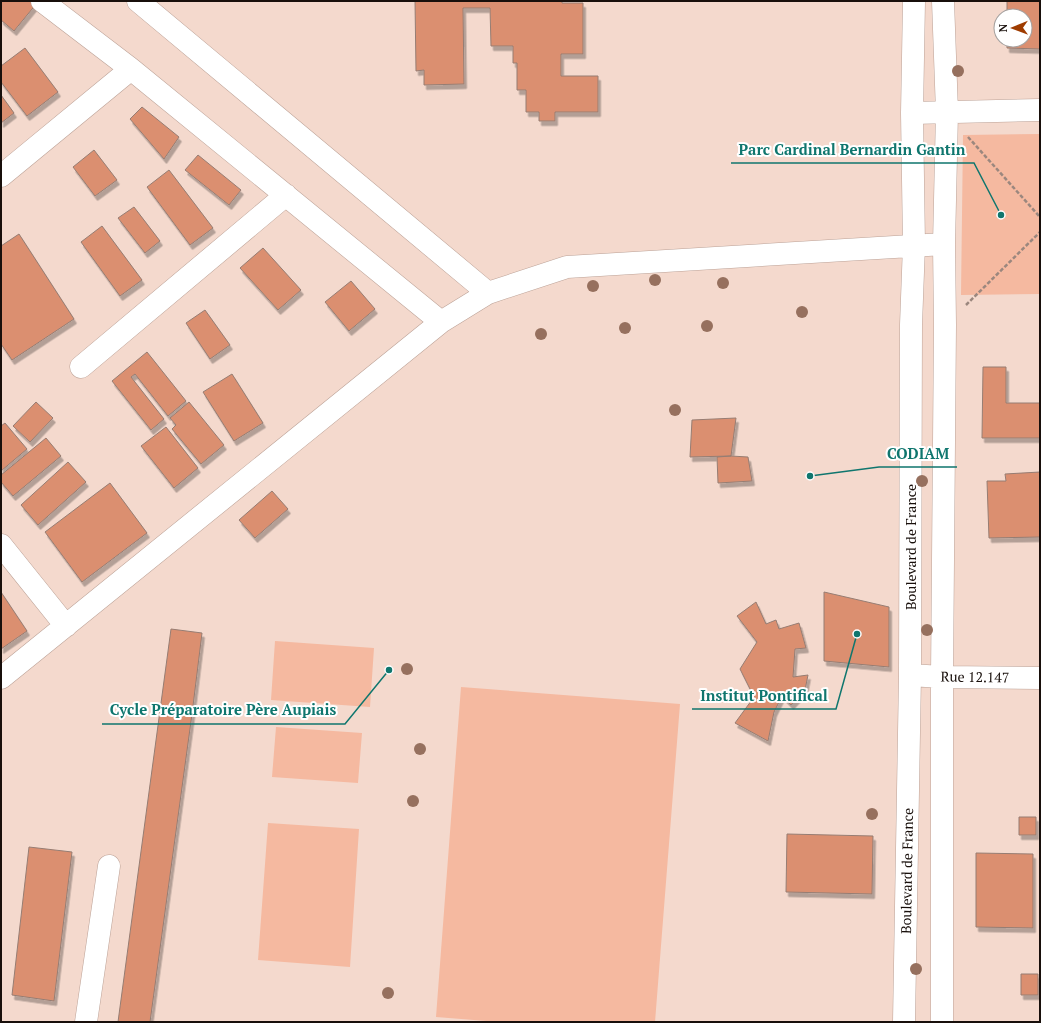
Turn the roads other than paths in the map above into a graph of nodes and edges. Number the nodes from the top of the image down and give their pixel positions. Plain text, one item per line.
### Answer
1 (42, 1) edge
2 (138, 1) edge
3 (914, 1) edge
4 (942, 1) edge
5 (131, 69) junction
6 (1040, 110) edge
7 (947, 112) junction
8 (912, 113) junction
9 (1, 176) edge
10 (286, 196) junction
11 (944, 244) junction
12 (914, 245) junction
13 (488, 293) junction
14 (441, 322) junction
15 (81, 367) dead end
16 (1, 545) edge
17 (66, 626) junction
18 (910, 675) junction
19 (942, 677) junction
20 (1, 678) edge
21 (1040, 678) edge
22 (109, 866) dead end
23 (86, 1022) edge
24 (904, 1022) edge
25 (942, 1022) edge

1 - 5 street
2 - 13 street
3 - 8 street, Boulevard de France
4 - 7 street
5 - 9 street
5 - 10 street
6 - 7 street
7 - 8 street
7 - 11 street
8 - 12 street, Boulevard de France
10 - 14 street
10 - 15 street
11 - 12 street
11 - 19 street
12 - 13 street
12 - 18 street, Boulevard de France
13 - 14 street
14 - 17 street
16 - 17 street
17 - 20 street
18 - 19 street, Rue 12.147
18 - 24 street, Boulevard de France
19 - 21 street, Rue 12.147
19 - 25 street
22 - 23 street

